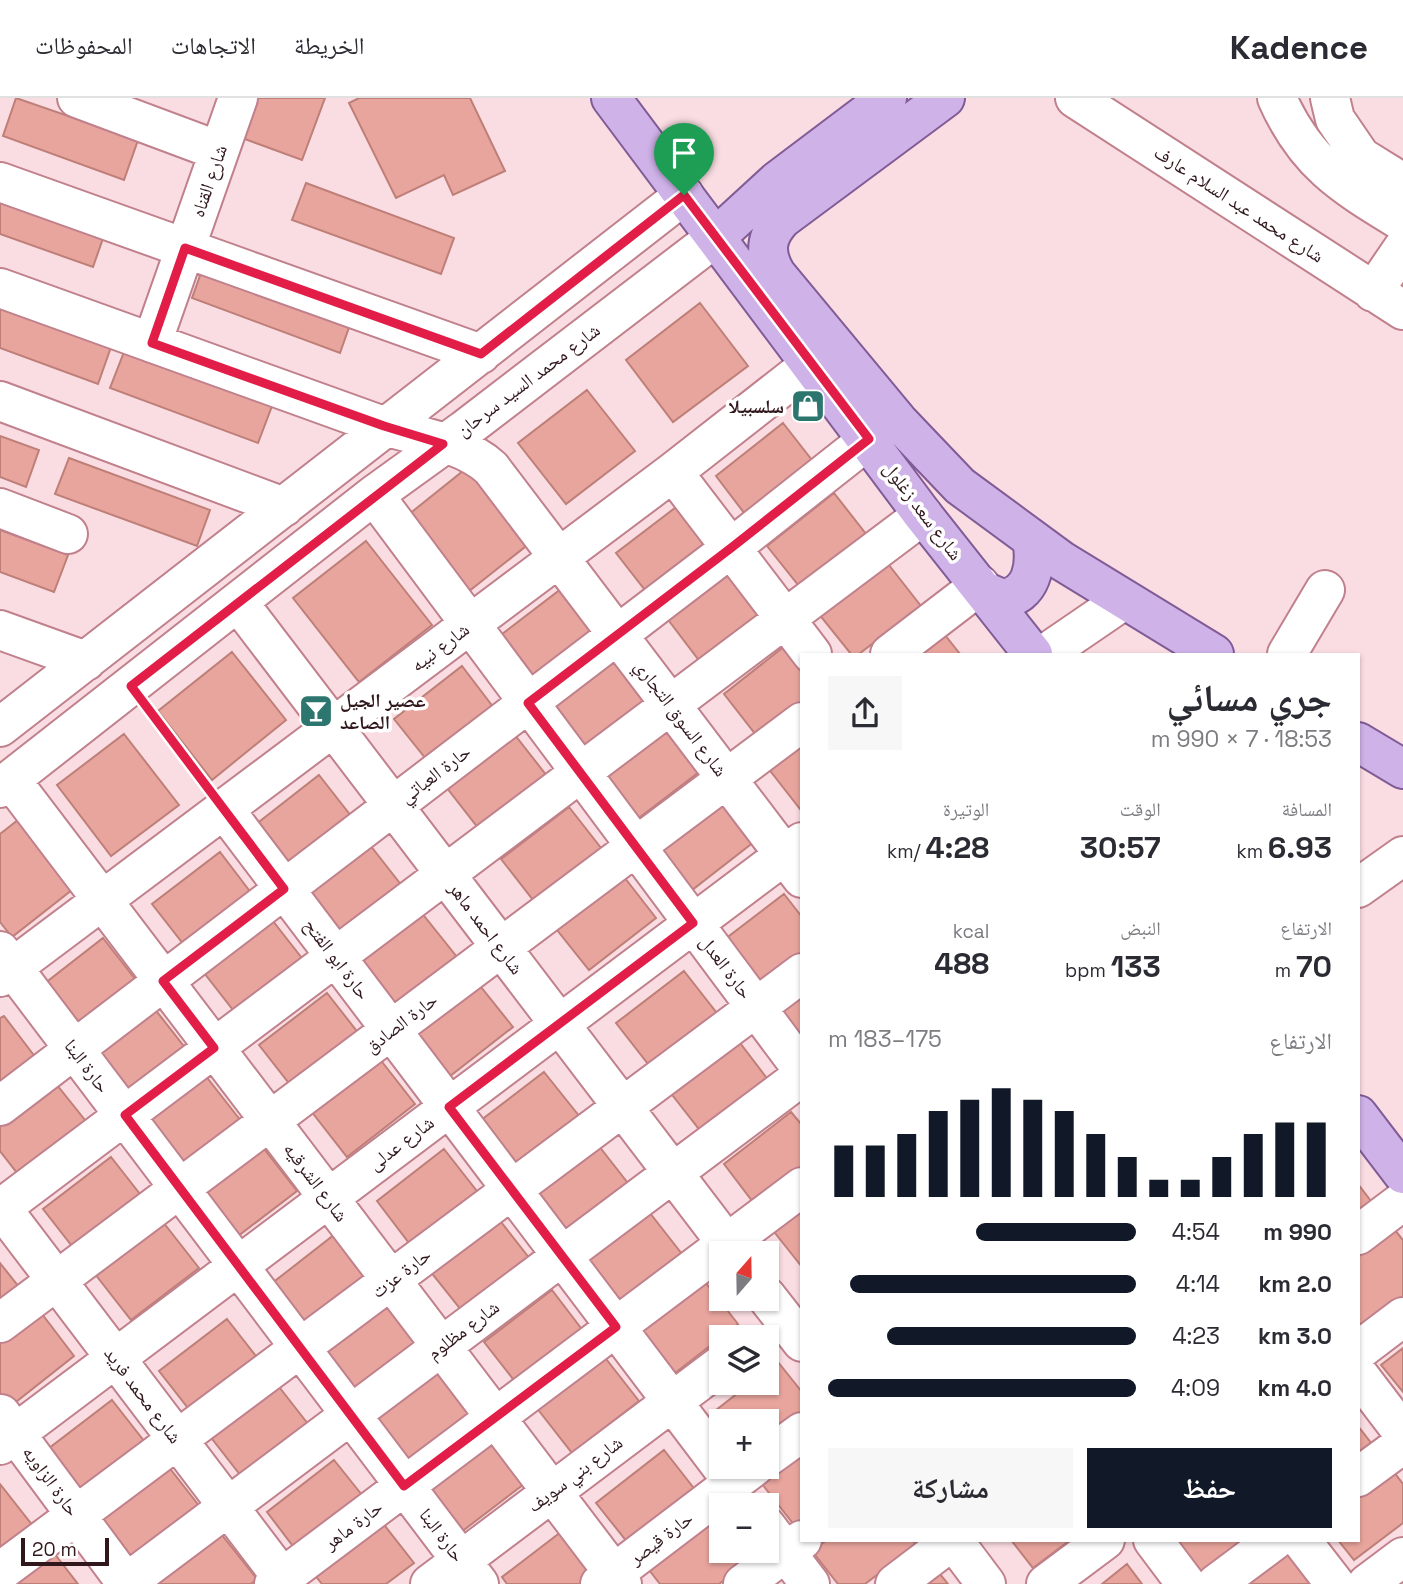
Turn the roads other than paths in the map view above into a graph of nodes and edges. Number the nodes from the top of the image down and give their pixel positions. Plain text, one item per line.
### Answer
1 (77, 98) edge
2 (238, 98) edge
3 (945, 98) edge
4 (1075, 98) edge
5 (1277, 98) edge
6 (1329, 98) edge
7 (615, 99) edge
8 (868, 102) edge
9 (219, 151) junction
10 (1352, 171) junction
11 (0, 182) edge
12 (1403, 183) edge
13 (684, 195) junction
14 (1403, 222) edge
15 (716, 237) junction
16 (1403, 247) edge
17 (185, 248) junction
18 (0, 288) edge
19 (1388, 301) edge
20 (152, 343) junction
21 (481, 354) junction
22 (811, 364) junction
23 (0, 401) edge
24 (384, 426) junction
25 (869, 439) junction
26 (443, 444) junction
27 (673, 472) junction
28 (374, 495) junction
29 (284, 507) junction
30 (0, 508) edge
31 (923, 514) junction
32 (68, 534) dead end
33 (1032, 540) junction
34 (731, 548) junction
35 (560, 558) junction
36 (983, 588) junction
37 (1325, 590) dead end
38 (1124, 600) junction
39 (237, 602) junction
40 (784, 618) junction
41 (470, 624) junction
42 (0, 630) edge
43 (618, 634) junction
44 (811, 653) edge
45 (891, 653) edge
46 (1032, 653) edge
47 (1046, 653) edge
48 (1212, 653) edge
49 (1288, 653) edge
50 (86, 661) junction
51 (528, 703) junction
52 (670, 704) junction
53 (800, 723) edge
54 (0, 727) edge
55 (333, 727) junction
56 (1360, 743) edge
57 (1403, 769) edge
58 (580, 772) junction
59 (727, 778) junction
60 (5, 784) edge
61 (393, 806) junction
62 (224, 809) junction
63 (636, 846) junction
64 (1403, 856) edge
65 (796, 858) edge
66 (445, 874) junction
67 (1360, 887) edge
68 (284, 889) junction
69 (103, 900) junction
70 (693, 923) junction
71 (501, 948) junction
72 (335, 956) junction
73 (4, 965) edge
74 (800, 974) edge
75 (163, 981) junction
76 (756, 1007) junction
77 (559, 1024) junction
78 (391, 1030) junction
79 (214, 1048) junction
80 (74, 1049) junction
81 (800, 1066) edge
82 (800, 1077) edge
83 (0, 1105) edge
84 (449, 1107) junction
85 (622, 1107) junction
86 (125, 1115) junction
87 (270, 1120) junction
88 (1360, 1120) edge
89 (672, 1173) junction
90 (1403, 1174) edge
91 (179, 1188) junction
92 (800, 1189) edge
93 (512, 1190) junction
94 (328, 1198) junction
95 (1403, 1201) edge
96 (1, 1208) edge
97 (1360, 1233) edge
98 (725, 1241) edge
99 (738, 1241) edge
100 (562, 1256) junction
101 (709, 1263) edge
102 (238, 1265) junction
103 (57, 1280) junction
104 (391, 1280) junction
105 (1403, 1317) edge
106 (0, 1323) edge
107 (616, 1327) junction
108 (441, 1346) junction
109 (300, 1348) junction
110 (1360, 1349) edge
111 (115, 1358) junction
112 (709, 1374) edge
113 (1360, 1377) edge
114 (672, 1401) junction
115 (351, 1415) junction
116 (495, 1417) junction
117 (5, 1430) edge
118 (800, 1433) edge
119 (1403, 1433) edge
120 (177, 1440) junction
121 (1403, 1444) edge
122 (709, 1445) edge
123 (779, 1449) edge
124 (1360, 1476) edge
125 (734, 1479) edge
126 (404, 1486) junction
127 (552, 1492) junction
128 (228, 1507) junction
129 (76, 1515) junction
130 (785, 1539) edge
131 (950, 1542) edge
132 (954, 1542) edge
133 (1102, 1542) edge
134 (1154, 1542) edge
135 (1272, 1542) edge
136 (1303, 1542) edge
137 (1403, 1557) edge
138 (0, 1572) edge
139 (470, 1572) edge
140 (612, 1580) edge
141 (281, 1582) edge
142 (126, 1584) edge
143 (430, 1584) edge
144 (743, 1584) edge
145 (810, 1584) edge
146 (895, 1584) edge
147 (986, 1584) edge
148 (1046, 1584) edge
149 (1186, 1584) edge
150 (1216, 1584) edge
151 (1335, 1584) edge
152 (1367, 1584) edge

1 - 9 street
2 - 9 street, شارع القناه
3 - 33 main road, شارع سعد زغلول
4 - 19 street, شارع محمد عبد السلام عارف
5 - 10 street
6 - 10 street
7 - 13 main road, شارع سعد زغلول
8 - 15 main road, شارع محمد السيد سرحان
9 - 17 street, شارع القناه
10 - 12 street
10 - 14 street
11 - 17 street
13 - 15 main road, شارع سعد زغلول
13 - 21 street
15 - 22 main road, شارع سعد زغلول
15 - 26 street, شارع محمد السيد سرحان
16 - 19 street
17 - 20 street, شارع القناه
17 - 21 street
18 - 20 street, شارع السوق التجاري
20 - 24 street, شارع السوق التجاري
21 - 24 street
22 - 25 main road, شارع سعد زغلول
22 - 27 street, شارع نبيه
23 - 29 street
24 - 26 street, شارع السوق التجاري
24 - 29 street
25 - 31 main road, شارع سعد زغلول
25 - 34 street, حارة العباتي
26 - 28 street, شارع محمد السيد سرحان
26 - 35 street, شارع السوق التجاري
27 - 34 street
27 - 35 street, شارع نبيه
28 - 39 street, شارع محمد السيد سرحان
28 - 41 street, حارة العدل
29 - 50 street
30 - 32 street
31 - 36 main road, شارع سعد زغلول
31 - 40 street
33 - 36 main road
33 - 38 main road, شارع سعد زغلول
34 - 40 street
34 - 43 street, حارة العباتي
35 - 41 street, شارع نبيه
35 - 43 street, شارع السوق التجاري
36 - 45 street
36 - 46 main road, شارع سعد زغلول
37 - 49 street
38 - 47 street
38 - 48 main road, شارع سعد زغلول
39 - 55 street, شارع احمد ماهر
39 - 60 street, شارع محمد السيد سرحان
40 - 44 street
40 - 52 street
41 - 51 street, حارة العدل
41 - 55 street, شارع نبيه
42 - 50 street
43 - 51 street, حارة العباتي
43 - 52 street, شارع السوق التجاري
50 - 54 street
51 - 58 street, حارة العدل
51 - 61 street, حارة العباتي
52 - 58 street
52 - 59 street, شارع السوق التجاري
53 - 59 street, حارة الصادق
55 - 61 street, شارع احمد ماهر
55 - 62 street, شارع نبيه
56 - 57 main road
58 - 63 street, حارة العدل
58 - 66 street
59 - 63 street, حارة الصادق
59 - 65 street, شارع السوق التجاري
60 - 69 street, شارع الشرقيه
61 - 66 street, شارع احمد ماهر
61 - 68 street, حارة العباتي
62 - 68 street, حارة ابو الفتح
62 - 69 street, شارع نبيه
63 - 70 street, حارة العدل
63 - 71 street, حارة الصادق
64 - 67 street
65 - 70 street, شارع عدلى
66 - 71 street, شارع احمد ماهر
66 - 72 street
68 - 72 street, حارة ابو الفتح
68 - 75 street, حارة العباتي
69 - 73 street, شارع نبيه
69 - 75 street, شارع الشرقيه
70 - 76 street, حارة العدل
70 - 77 street, شارع عدلى
71 - 77 street, شارع احمد ماهر
71 - 78 street, حارة الصادق
72 - 78 street, حارة ابو الفتح
72 - 79 street
73 - 80 street, حارة البنا
74 - 76 street, حارة عزت
75 - 79 street, شارع الشرقيه
75 - 80 street, حارة العباتي
76 - 81 street, حارة العدل
76 - 85 street, حارة عزت
77 - 84 street, شارع عدلى
77 - 85 street, شارع احمد ماهر
78 - 84 street, حارة ابو الفتح
78 - 87 street, حارة الصادق
79 - 86 street
79 - 87 street, شارع الشرقيه
80 - 83 street, حارة العباتي
80 - 86 street, حارة البنا
82 - 89 street, شارع مظلوم
84 - 93 street, حارة ابو الفتح
84 - 94 street, شارع عدلى
85 - 89 street, شارع احمد ماهر
85 - 93 street, حارة عزت
86 - 91 street, حارة البنا
86 - 96 street
87 - 91 street, حارة الصادق
87 - 94 street, شارع الشرقيه
88 - 90 main road
89 - 98 street, شارع احمد ماهر
89 - 100 street, شارع مظلوم
91 - 102 street, حارة البنا
91 - 103 street, حارة الصادق
92 - 99 street, حارة ماهر
93 - 100 street, حارة ابو الفتح
93 - 104 street, حارة عزت
94 - 102 street, شارع عدلى
94 - 104 street, شارع الشرقيه
95 - 97 street
96 - 103 street, شارع محمد فريد
100 - 107 street, حارة ابو الفتح
100 - 108 street, شارع مظلوم
101 - 107 street, حارة ماهر
102 - 109 street, حارة البنا
102 - 111 street, شارع عدلى
103 - 106 street, حارة الصادق
103 - 111 street, شارع محمد فريد
104 - 108 street, شارع الشرقيه
104 - 109 street, حارة عزت
105 - 110 street
107 - 114 street, حارة ابو الفتح
107 - 116 street, حارة ماهر
108 - 115 street, شارع مظلوم
108 - 116 street, شارع الشرقيه
109 - 115 street, حارة البنا
109 - 120 street, حارة عزت
111 - 117 street, شارع عدلى
111 - 120 street, شارع محمد فريد
112 - 114 street, شارع بني سويف
113 - 119 street
114 - 122 street, حارة ابو الفتح
114 - 127 street, شارع بني سويف
115 - 126 street, حارة البنا
115 - 128 street, شارع مظلوم
116 - 126 street, حارة ماهر
116 - 127 street, شارع الشرقيه
117 - 129 street, حارة الزاويه
118 - 123 street
120 - 128 street, شارع محمد فريد
120 - 129 street, حارة عزت
121 - 124 street
125 - 140 street, حارة قيصر
126 - 139 street, حارة البنا
126 - 141 street, حارة ماهر
127 - 139 street, شارع بني سويف
127 - 140 street, شارع الشرقيه
128 - 141 street, شارع محمد فريد
128 - 142 street, شارع مظلوم
129 - 138 street, حارة عزت
129 - 142 street, حارة الزاويه
130 - 144 street
130 - 145 street
131 - 146 street
132 - 147 street
133 - 148 street
134 - 149 street
135 - 150 street
136 - 151 street
137 - 152 street
139 - 143 street, شارع بني سويف

